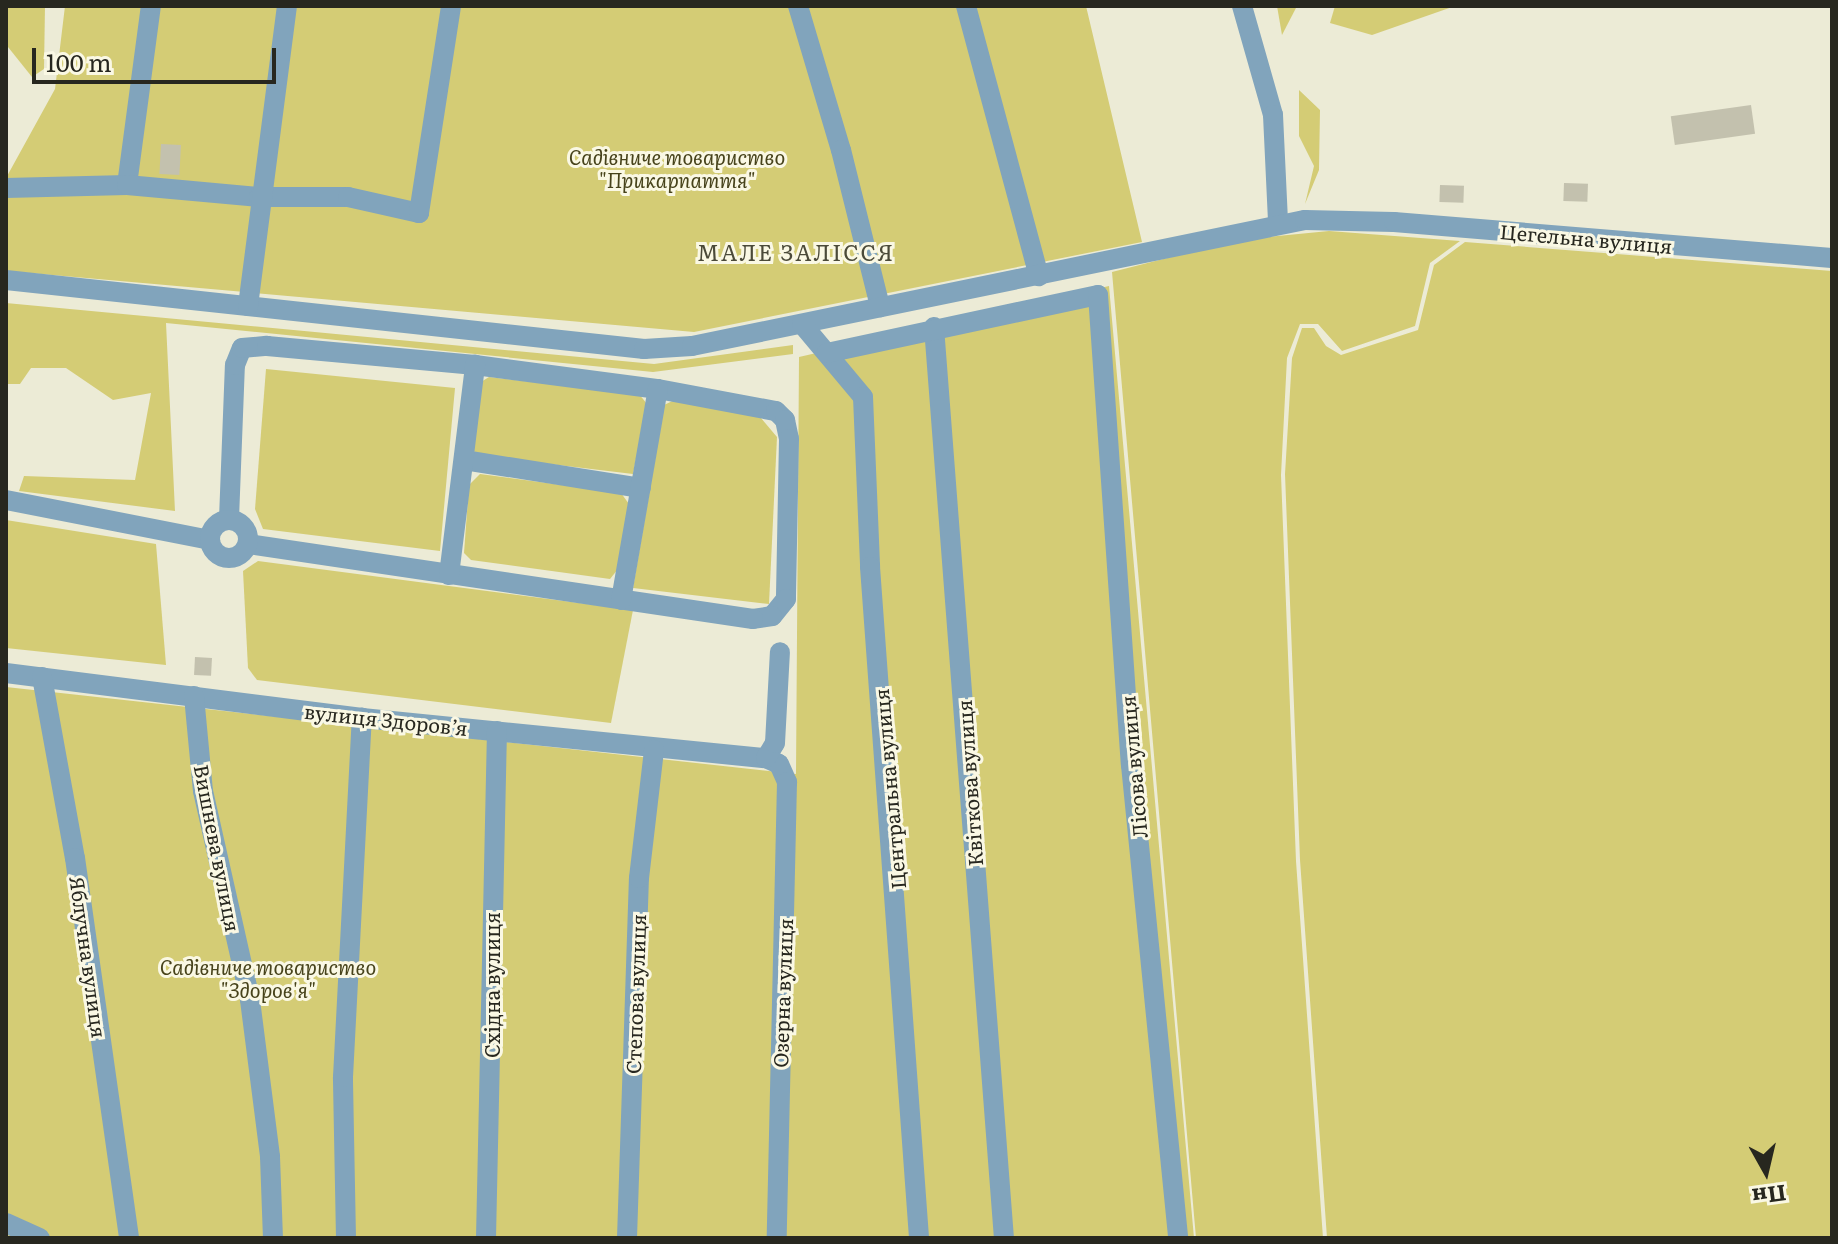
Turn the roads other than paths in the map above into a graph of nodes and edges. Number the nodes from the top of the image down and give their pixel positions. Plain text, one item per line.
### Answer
1 (151, 6) edge
2 (287, 6) edge
3 (451, 6) edge
4 (798, 6) edge
5 (966, 6) edge
6 (1242, 6) edge
7 (127, 185) junction
8 (6, 188) edge
9 (259, 197) junction
10 (1278, 223) junction
11 (1832, 258) edge
12 (1039, 276) junction
13 (6, 280) edge
14 (248, 306) junction
15 (880, 307) junction
16 (802, 324) junction
17 (934, 327) junction
18 (827, 353) junction
19 (475, 365) junction
20 (658, 389) junction
21 (464, 460) junction
22 (641, 488) junction
23 (6, 500) edge
24 (229, 519) junction
25 (210, 540) junction
26 (248, 544) junction
27 (449, 575) junction
28 (621, 600) junction
29 (780, 652) dead end
30 (6, 673) edge
31 (42, 677) junction
32 (194, 696) junction
33 (362, 718) junction
34 (497, 731) junction
35 (654, 750) junction
36 (766, 758) junction
37 (6, 1223) edge
38 (40, 1238) edge
39 (129, 1238) edge
40 (273, 1238) edge
41 (346, 1238) edge
42 (486, 1238) edge
43 (627, 1238) edge
44 (777, 1238) edge
45 (919, 1238) edge
46 (1004, 1238) edge
47 (1178, 1238) edge

1 - 7 street
2 - 9 street
3 - 9 street
4 - 15 street
5 - 12 street
6 - 10 street
7 - 8 street
7 - 9 street
9 - 14 street
10 - 11 street, Цегельна вулиця
10 - 12 street, Цегельна вулиця
12 - 15 street, Цегельна вулиця
13 - 14 street, Цегельна вулиця
14 - 16 street, Цегельна вулиця
15 - 16 street, Цегельна вулиця
16 - 18 street, Центральна вулиця
17 - 18 street
17 - 46 street, Квіткова вулиця
17 - 47 street, Лісова вулиця
18 - 45 street, Центральна вулиця
19 - 20 street
19 - 21 street
19 - 24 street
20 - 22 street
20 - 28 street
21 - 22 street
21 - 27 street
22 - 28 street
23 - 25 street
24 - 25 street
24 - 26 street
25 - 26 street
26 - 27 street
27 - 28 street
29 - 36 street
30 - 31 street, вулиця Здоровʼя
31 - 32 street, вулиця Здоровʼя
31 - 39 street, Яблучна вулиця
32 - 33 street, вулиця Здоровʼя
32 - 40 street, Вишнева вулиця
33 - 34 street, вулиця Здоровʼя
33 - 41 street
34 - 35 street, вулиця Здоровʼя
34 - 42 street, Східна вулиця
35 - 36 street, вулиця Здоровʼя
35 - 43 street, Степова вулиця
36 - 44 street, Озерна вулиця
37 - 38 street

